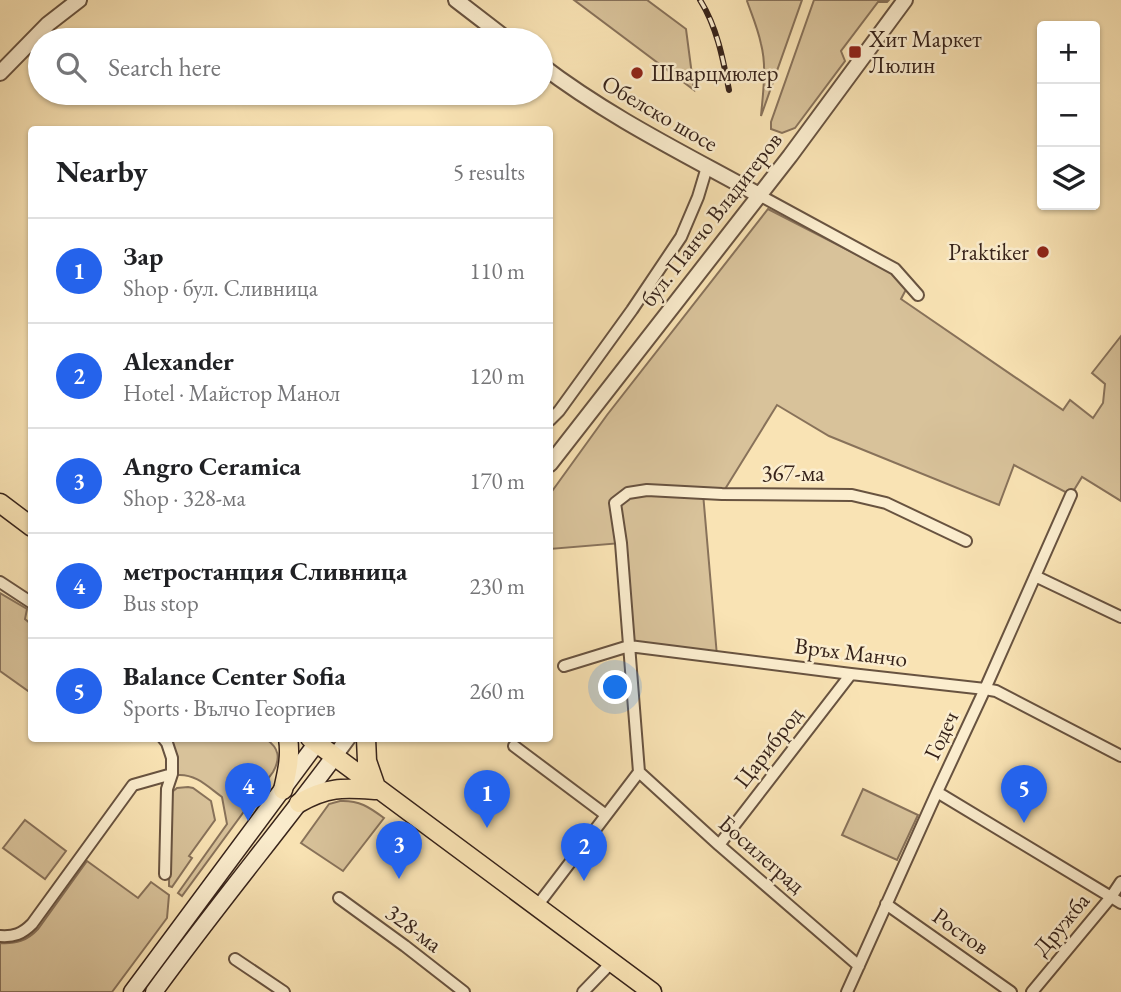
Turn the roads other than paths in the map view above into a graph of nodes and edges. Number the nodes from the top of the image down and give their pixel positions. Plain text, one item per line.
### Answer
1 (79, 0) edge
2 (456, 0) edge
3 (905, 0) edge
4 (44, 28) edge
5 (492, 28) edge
6 (28, 44) edge
7 (0, 73) edge
8 (553, 74) edge
9 (707, 167) junction
10 (759, 195) junction
11 (918, 295) dead end
12 (553, 417) edge
13 (553, 460) edge
14 (1071, 495) dead end
15 (0, 503) edge
16 (28, 524) edge
17 (966, 541) dead end
18 (1035, 576) junction
19 (0, 582) edge
20 (28, 600) edge
21 (1121, 617) edge
22 (629, 646) junction
23 (564, 666) dead end
24 (851, 674) junction
25 (985, 689) junction
26 (166, 742) edge
27 (289, 742) edge
28 (314, 742) edge
29 (317, 742) edge
30 (345, 742) edge
31 (366, 742) edge
32 (514, 746) dead end
33 (1121, 756) edge
34 (334, 757) junction
35 (639, 772) junction
36 (172, 774) junction
37 (283, 790) junction
38 (377, 790) junction
39 (937, 792) junction
40 (299, 803) junction
41 (606, 815) junction
42 (719, 845) junction
43 (165, 874) dead end
44 (1121, 882) edge
45 (339, 898) dead end
46 (1116, 900) edge
47 (886, 904) junction
48 (537, 906) junction
49 (0, 936) edge
50 (235, 959) dead end
51 (612, 962) junction
52 (859, 966) junction
53 (132, 992) edge
54 (154, 992) edge
55 (284, 992) edge
56 (464, 992) edge
57 (583, 992) edge
58 (652, 992) edge
59 (847, 992) edge
60 (1011, 992) edge
61 (1032, 992) edge

1 - 4 street
2 - 5 street
3 - 10 street, бул. Панчо Владигеров
6 - 7 street
8 - 9 street, Обелско шосе
9 - 10 street, Обелско шосе
9 - 12 street
10 - 11 street
10 - 13 street, бул. Панчо Владигеров
14 - 18 street, Годеч
15 - 16 main road
17 - 22 street, 367-ма
18 - 21 street
18 - 25 street, Годеч
19 - 20 street
22 - 23 street, Връх Манчо
22 - 24 street, Връх Манчо
22 - 35 street
24 - 25 street, Връх Манчо
24 - 42 street, Цариброд
25 - 33 street, Връх Манчо
25 - 39 street, Годеч
26 - 36 street
27 - 37 main road
28 - 37 main road
29 - 34 main road
30 - 34 street
31 - 38 main road
32 - 41 street
34 - 38 main road
34 - 40 main road
35 - 41 street
35 - 42 street, Босилеград
36 - 43 street
36 - 49 street
37 - 53 main road
38 - 40 main road
38 - 48 main road
39 - 46 street
39 - 47 street, Годеч
40 - 54 main road
41 - 48 street
42 - 52 street, Босилеград
44 - 46 street, Дружба
45 - 56 street, 328-ма
46 - 61 street, Дружба
47 - 52 street, Годеч
47 - 60 street, Ростов
48 - 51 main road
50 - 55 street
51 - 57 street
51 - 58 main road
52 - 59 street, Годеч

